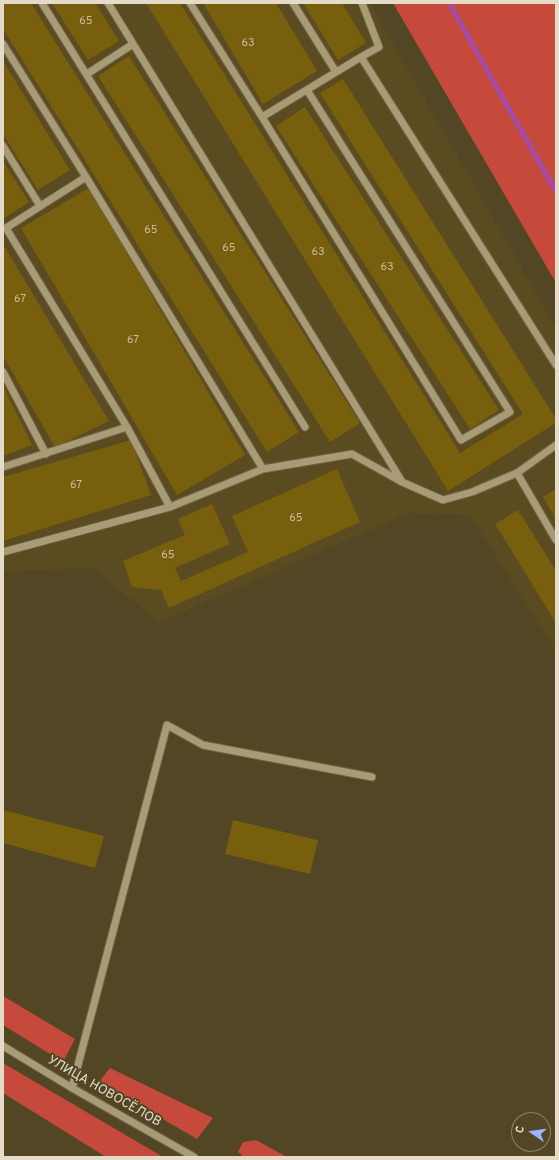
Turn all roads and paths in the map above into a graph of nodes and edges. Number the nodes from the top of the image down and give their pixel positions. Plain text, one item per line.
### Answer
1 (42, 3) edge
2 (108, 3) edge
3 (190, 3) edge
4 (293, 3) edge
5 (362, 3) edge
6 (3, 44) edge
7 (133, 44) junction
8 (361, 57) junction
9 (336, 72) junction
10 (87, 74) junction
11 (307, 90) junction
12 (262, 117) junction
13 (3, 146) edge
14 (86, 177) junction
15 (40, 206) junction
16 (5, 229) edge
17 (556, 365) edge
18 (3, 372) edge
19 (127, 427) junction
20 (305, 427) dead end
21 (556, 445) edge
22 (46, 454) junction
23 (3, 467) edge
24 (263, 469) junction
25 (517, 473) junction
26 (402, 482) junction
27 (170, 507) junction
28 (556, 540) edge
29 (3, 552) edge
30 (372, 777) dead end
31 (3, 1046) edge
32 (72, 1088) junction
33 (194, 1157) edge

1 - 10 street
2 - 7 street
3 - 12 street
4 - 9 street
5 - 8 street
6 - 14 street
7 - 10 street
7 - 26 street
8 - 9 street
8 - 17 street
9 - 11 street
10 - 20 street
11 - 12 street
11 - 12 street
13 - 15 street
14 - 15 street
14 - 24 street
15 - 16 street
16 - 19 street
18 - 22 street
19 - 22 street
19 - 27 street
21 - 25 street
22 - 23 street
24 - 26 street
24 - 27 street
25 - 26 street
25 - 28 street
27 - 29 street
30 - 32 street
31 - 32 street, УЛИЦА НОВОСЁЛОВ
32 - 33 street, УЛИЦА НОВОСЁЛОВ

